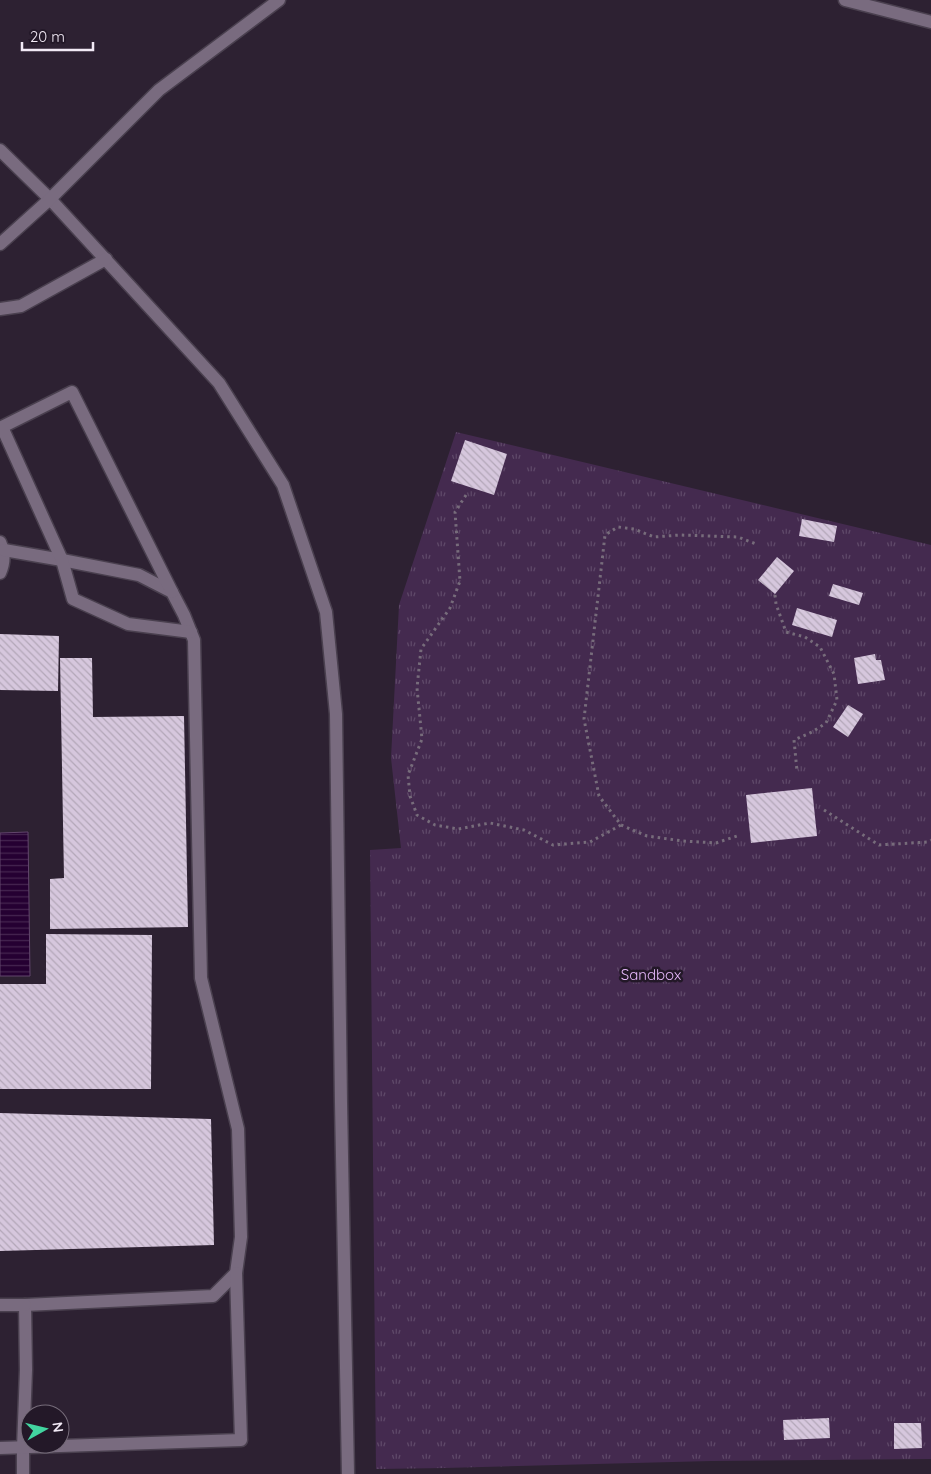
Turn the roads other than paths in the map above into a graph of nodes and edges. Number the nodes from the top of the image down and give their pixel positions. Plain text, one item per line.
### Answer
1 (279, 0) edge
2 (845, 0) edge
3 (931, 22) edge
4 (0, 150) edge
5 (50, 199) junction
6 (0, 244) edge
7 (106, 260) junction
8 (0, 309) edge
9 (2, 546) edge
10 (62, 560) junction
11 (0, 573) edge
12 (172, 592) junction
13 (191, 632) junction
14 (236, 1273) junction
15 (0, 1305) edge
16 (25, 1305) junction
17 (25, 1404) edge
18 (70, 1446) edge
19 (0, 1448) edge
20 (20, 1448) edge
21 (23, 1454) edge
22 (23, 1474) edge
23 (348, 1474) edge

1 - 5 street
2 - 3 street
4 - 5 street
5 - 6 street
5 - 7 street
7 - 8 street
7 - 23 street
9 - 10 street
9 - 11 street
10 - 12 street
10 - 12 street
10 - 13 street
12 - 13 street
13 - 14 street
14 - 16 street
14 - 18 street
15 - 16 street
16 - 17 street
19 - 20 street
21 - 22 street

